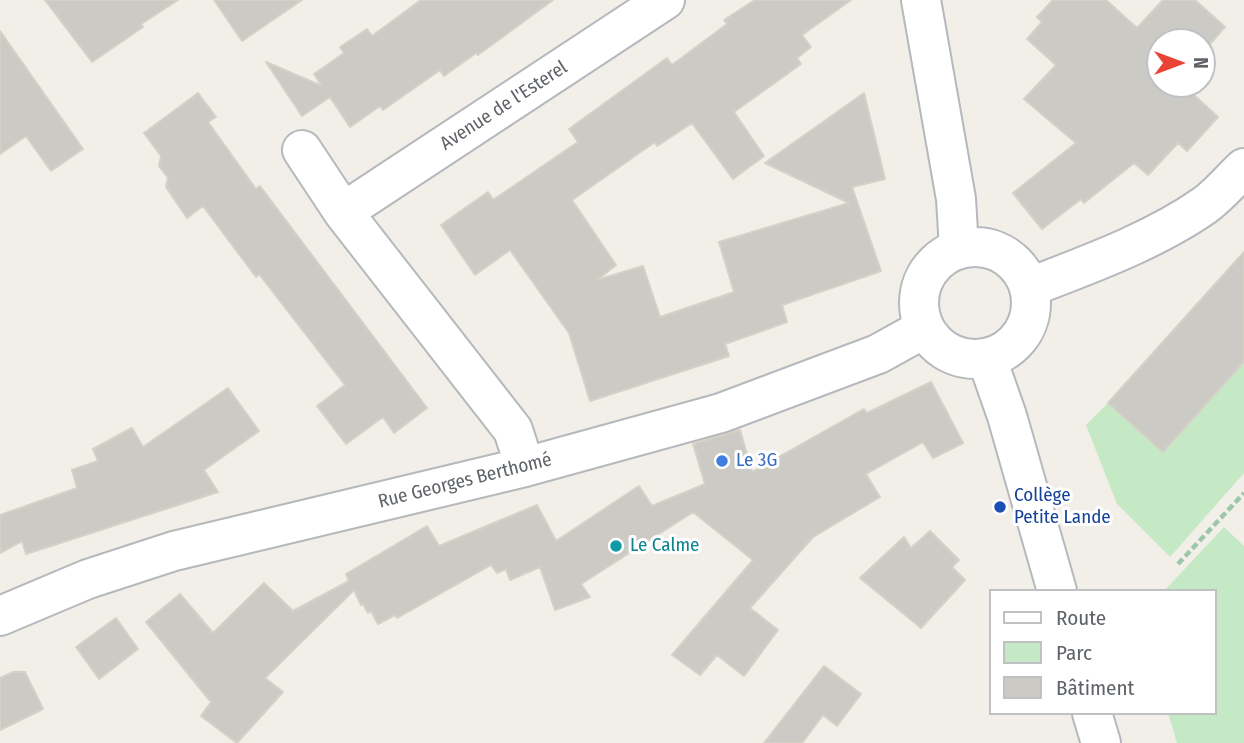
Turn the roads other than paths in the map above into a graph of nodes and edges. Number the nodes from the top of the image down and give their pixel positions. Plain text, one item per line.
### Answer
1 (665, 0) edge
2 (921, 0) edge
3 (302, 150) dead end
4 (1244, 168) edge
5 (343, 212) junction
6 (959, 249) junction
7 (1030, 287) junction
8 (925, 328) junction
9 (987, 359) junction
10 (525, 467) junction
11 (1056, 589) edge
12 (0, 616) edge
13 (1093, 715) edge
14 (1101, 743) edge

1 - 5 street, Avenue de l'Esterel
2 - 6 street
3 - 5 street
4 - 7 street
5 - 10 street
6 - 7 street
6 - 8 street
7 - 9 street
8 - 9 street
8 - 10 street, Rue Georges Berthomé
9 - 11 street
10 - 12 street, Rue Georges Berthomé
13 - 14 street

